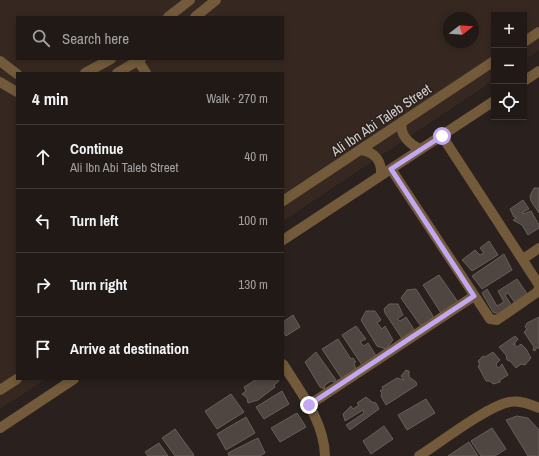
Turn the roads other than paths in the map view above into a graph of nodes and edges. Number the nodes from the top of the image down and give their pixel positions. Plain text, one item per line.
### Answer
1 (190, 0) edge
2 (216, 0) edge
3 (169, 16) edge
4 (196, 16) edge
5 (539, 32) edge
6 (527, 40) edge
7 (110, 60) edge
8 (112, 60) edge
9 (139, 60) edge
10 (0, 61) edge
11 (491, 64) edge
12 (87, 72) edge
13 (118, 72) edge
14 (121, 72) edge
15 (145, 72) edge
16 (16, 73) edge
17 (0, 82) edge
18 (16, 91) edge
19 (491, 103) edge
20 (402, 122) junction
21 (442, 136) junction
22 (421, 149) junction
23 (361, 150) junction
24 (391, 169) junction
25 (381, 175) junction
26 (284, 200) edge
27 (284, 239) edge
28 (539, 248) edge
29 (523, 259) junction
30 (539, 285) edge
31 (539, 289) edge
32 (474, 296) junction
33 (284, 366) edge
34 (16, 380) edge
35 (72, 380) edge
36 (0, 390) edge
37 (309, 405) junction
38 (539, 408) edge
39 (0, 428) edge
40 (426, 454) edge
41 (325, 456) edge

1 - 3 street
2 - 4 street
5 - 6 street
7 - 12 street
8 - 13 street
9 - 14 street
9 - 15 street
10 - 16 street
11 - 20 street, Ali Ibn Abi Taleb Street
17 - 18 street
19 - 21 street
20 - 22 street
20 - 23 street, Ali Ibn Abi Taleb Street
21 - 22 street
21 - 29 street
22 - 24 street
23 - 25 street
23 - 26 street, Ali Ibn Abi Taleb Street
24 - 25 street
24 - 32 street
25 - 27 street
28 - 29 street
29 - 30 street
31 - 32 street
32 - 37 street
33 - 37 street
34 - 36 street
35 - 39 street
37 - 41 street
38 - 40 street

